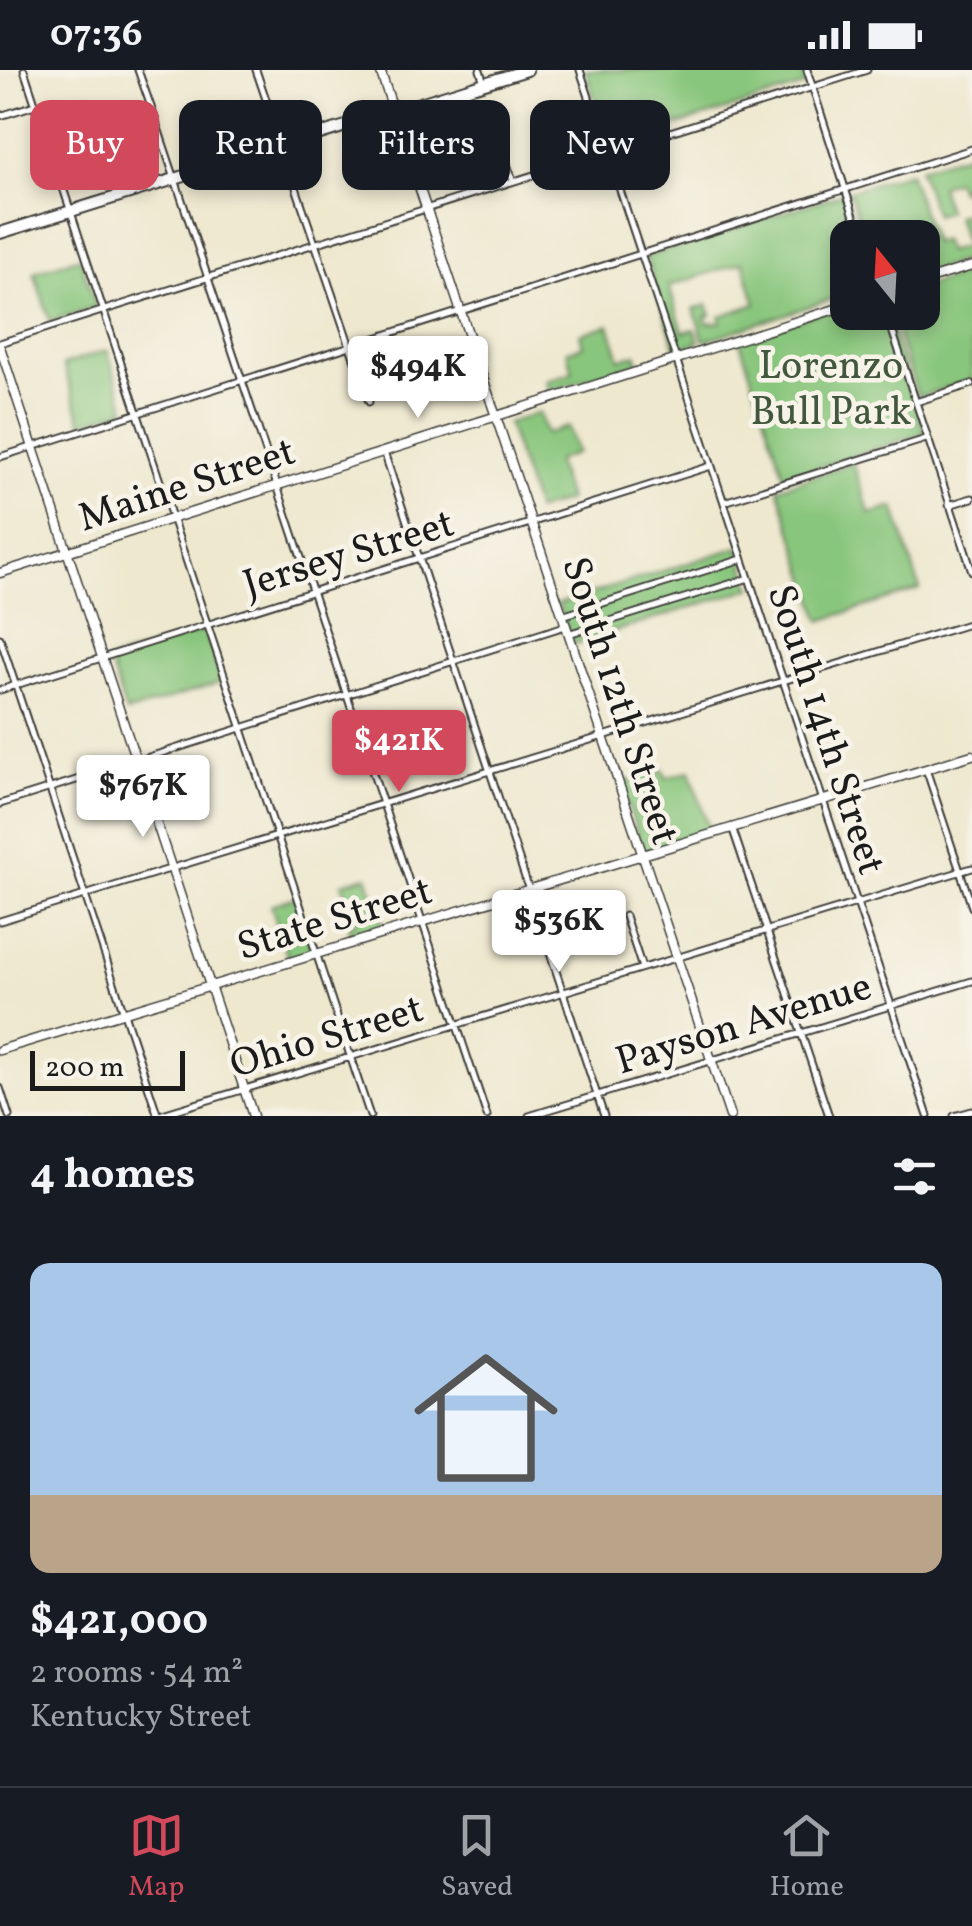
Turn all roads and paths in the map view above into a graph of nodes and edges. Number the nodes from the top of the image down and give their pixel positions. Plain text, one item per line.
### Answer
1 (24, 70) edge
2 (138, 70) edge
3 (256, 70) edge
4 (380, 70) edge
5 (480, 70) edge
6 (527, 70) edge
7 (580, 70) edge
8 (807, 70) edge
9 (867, 70) edge
10 (484, 83) junction
11 (813, 87) junction
12 (33, 100) edge
13 (266, 100) edge
14 (390, 100) edge
15 (431, 100) edge
16 (590, 100) edge
17 (30, 107) edge
18 (0, 116) edge
19 (670, 132) edge
20 (972, 149) edge
21 (510, 172) edge
22 (530, 176) edge
23 (179, 177) edge
24 (175, 178) junction
25 (513, 181) junction
26 (846, 189) junction
27 (63, 190) edge
28 (296, 190) edge
29 (420, 190) edge
30 (619, 190) edge
31 (426, 208) junction
32 (70, 211) junction
33 (855, 220) edge
34 (0, 233) edge
35 (314, 244) junction
36 (640, 254) junction
37 (972, 266) edge
38 (940, 276) edge
39 (208, 278) junction
40 (104, 311) junction
41 (830, 311) edge
42 (460, 312) junction
43 (892, 330) edge
44 (0, 345) edge
45 (348, 347) junction
46 (676, 359) junction
47 (242, 380) junction
48 (972, 384) edge
49 (369, 402) dead end
50 (916, 402) junction
51 (137, 414) junction
52 (496, 416) junction
53 (927, 438) junction
54 (33, 446) junction
55 (384, 452) junction
56 (0, 457) edge
57 (712, 466) junction
58 (277, 486) junction
59 (972, 498) edge
60 (724, 502) junction
61 (949, 505) junction
62 (172, 519) junction
63 (531, 523) junction
64 (68, 552) junction
65 (419, 558) junction
66 (742, 559) junction
67 (972, 571) edge
68 (0, 573) edge
69 (748, 578) junction
70 (312, 592) junction
71 (562, 616) junction
72 (972, 622) edge
73 (207, 625) junction
74 (567, 630) junction
75 (0, 638) edge
76 (102, 658) junction
77 (453, 661) junction
78 (783, 681) junction
79 (16, 685) junction
80 (0, 690) edge
81 (347, 695) junction
82 (242, 728) junction
83 (603, 736) junction
84 (972, 755) edge
85 (136, 760) junction
86 (926, 768) junction
87 (489, 771) junction
88 (50, 788) junction
89 (823, 800) junction
90 (0, 804) edge
91 (383, 804) junction
92 (732, 828) junction
93 (278, 836) junction
94 (642, 855) junction
95 (172, 868) junction
96 (972, 868) edge
97 (960, 872) junction
98 (528, 890) junction
99 (85, 896) junction
100 (857, 903) junction
101 (972, 907) edge
102 (625, 916) dead end
103 (0, 921) edge
104 (422, 922) junction
105 (767, 930) junction
106 (316, 954) junction
107 (676, 958) junction
108 (642, 968) junction
109 (972, 982) edge
110 (210, 986) junction
111 (562, 992) junction
112 (892, 1006) junction
113 (124, 1012) junction
114 (456, 1024) junction
115 (801, 1034) junction
116 (0, 1050) edge
117 (350, 1057) junction
118 (711, 1061) junction
119 (0, 1088) edge
120 (244, 1089) junction
121 (596, 1096) junction
122 (972, 1110) edge
123 (9, 1116) edge
124 (157, 1116) edge
125 (253, 1116) edge
126 (370, 1116) edge
127 (487, 1116) edge
128 (530, 1116) edge
129 (604, 1116) edge
130 (730, 1116) edge
131 (829, 1116) edge
132 (928, 1116) edge
133 (954, 1116) edge

1 - 12 street
2 - 24 street
3 - 13 street
4 - 14 street, South 12th Street
5 - 10 street
6 - 10 main road
7 - 16 street, South 14th Street
8 - 11 street
9 - 11 street
10 - 15 main road
11 - 19 street
11 - 26 street
17 - 18 street
20 - 26 street
21 - 25 street
22 - 25 street
23 - 24 main road
24 - 32 main road
24 - 39 street
25 - 31 street
26 - 33 street
26 - 36 street
27 - 32 street
28 - 35 street
29 - 31 street, South 12th Street
30 - 36 street, South 14th Street
31 - 35 street
31 - 42 street, South 12th Street
32 - 34 main road
32 - 40 street
35 - 39 street
35 - 45 street
36 - 42 street
36 - 46 street, South 14th Street
37 - 38 street
39 - 40 street
39 - 47 street
40 - 44 street
40 - 51 street
41 - 46 street, Maine Street
42 - 45 street
42 - 52 street, South 12th Street
43 - 50 street
44 - 54 street
45 - 47 street
45 - 49 street
46 - 52 street, Maine Street
46 - 57 street, South 14th Street
47 - 51 street
47 - 58 street
48 - 50 street
50 - 53 street
51 - 54 street
51 - 62 street
52 - 55 street, Maine Street
52 - 63 street, South 12th Street
53 - 60 street
53 - 61 street
54 - 56 street
54 - 64 street
55 - 58 street, Maine Street
55 - 65 street
57 - 60 street, South 14th Street
57 - 63 street, Jersey Street
58 - 62 street, Maine Street
58 - 70 street
59 - 61 street
60 - 66 street, South 14th Street
61 - 67 street
62 - 64 street, Maine Street
62 - 73 street
63 - 65 street, Jersey Street
63 - 71 street, South 12th Street
64 - 68 street, Maine Street
64 - 76 street
65 - 70 street, Jersey Street
65 - 77 street
66 - 69 street, South 14th Street
66 - 71 street
69 - 74 street
69 - 78 street, South 14th Street
70 - 73 street, Jersey Street
70 - 81 street
71 - 74 street, South 12th Street
72 - 78 street
73 - 76 street, Jersey Street
73 - 82 street
74 - 77 street
74 - 83 street, South 12th Street
75 - 79 street
76 - 79 street, Jersey Street
76 - 85 street
77 - 81 street
77 - 87 street
78 - 83 street
78 - 89 street, South 14th Street
79 - 80 street, Jersey Street
79 - 88 street
81 - 82 street
81 - 91 street
82 - 85 street
82 - 93 street
83 - 87 street
83 - 94 street, South 12th Street
84 - 86 street, State Street
85 - 88 street
85 - 95 street
86 - 89 street, State Street
86 - 97 street
87 - 91 street
87 - 98 street
88 - 90 street
88 - 99 street
89 - 92 street, State Street
89 - 100 street, South 14th Street
91 - 93 street
91 - 104 street
92 - 94 street, State Street
92 - 105 street
93 - 95 street
93 - 106 street
94 - 98 street, State Street
94 - 107 street, South 12th Street
95 - 99 street
95 - 110 street
96 - 97 street, Ohio Street
97 - 100 street, Ohio Street
97 - 101 street
98 - 104 street, State Street
98 - 111 street
99 - 103 street
99 - 113 street
100 - 105 street, Ohio Street
100 - 112 street, South 14th Street
102 - 108 street
104 - 106 street, State Street
104 - 114 street
105 - 107 street, Ohio Street
105 - 115 street
106 - 110 street, State Street
106 - 117 street
107 - 108 street, Ohio Street
107 - 118 street, South 12th Street
108 - 111 street, Ohio Street
109 - 112 street, Payson Avenue
110 - 113 street, State Street
110 - 120 street
111 - 114 street, Ohio Street
111 - 121 street
112 - 115 street, Payson Avenue
112 - 132 street, South 14th Street
113 - 116 street, State Street
113 - 124 street
114 - 117 street, Ohio Street
114 - 127 street
115 - 118 street, Payson Avenue
115 - 131 street
117 - 120 street, Ohio Street
117 - 126 street
118 - 121 street, Payson Avenue
118 - 130 street, South 12th Street
119 - 123 street
120 - 124 street, Ohio Street
120 - 125 street
121 - 128 street, Payson Avenue
121 - 129 street
122 - 133 street

